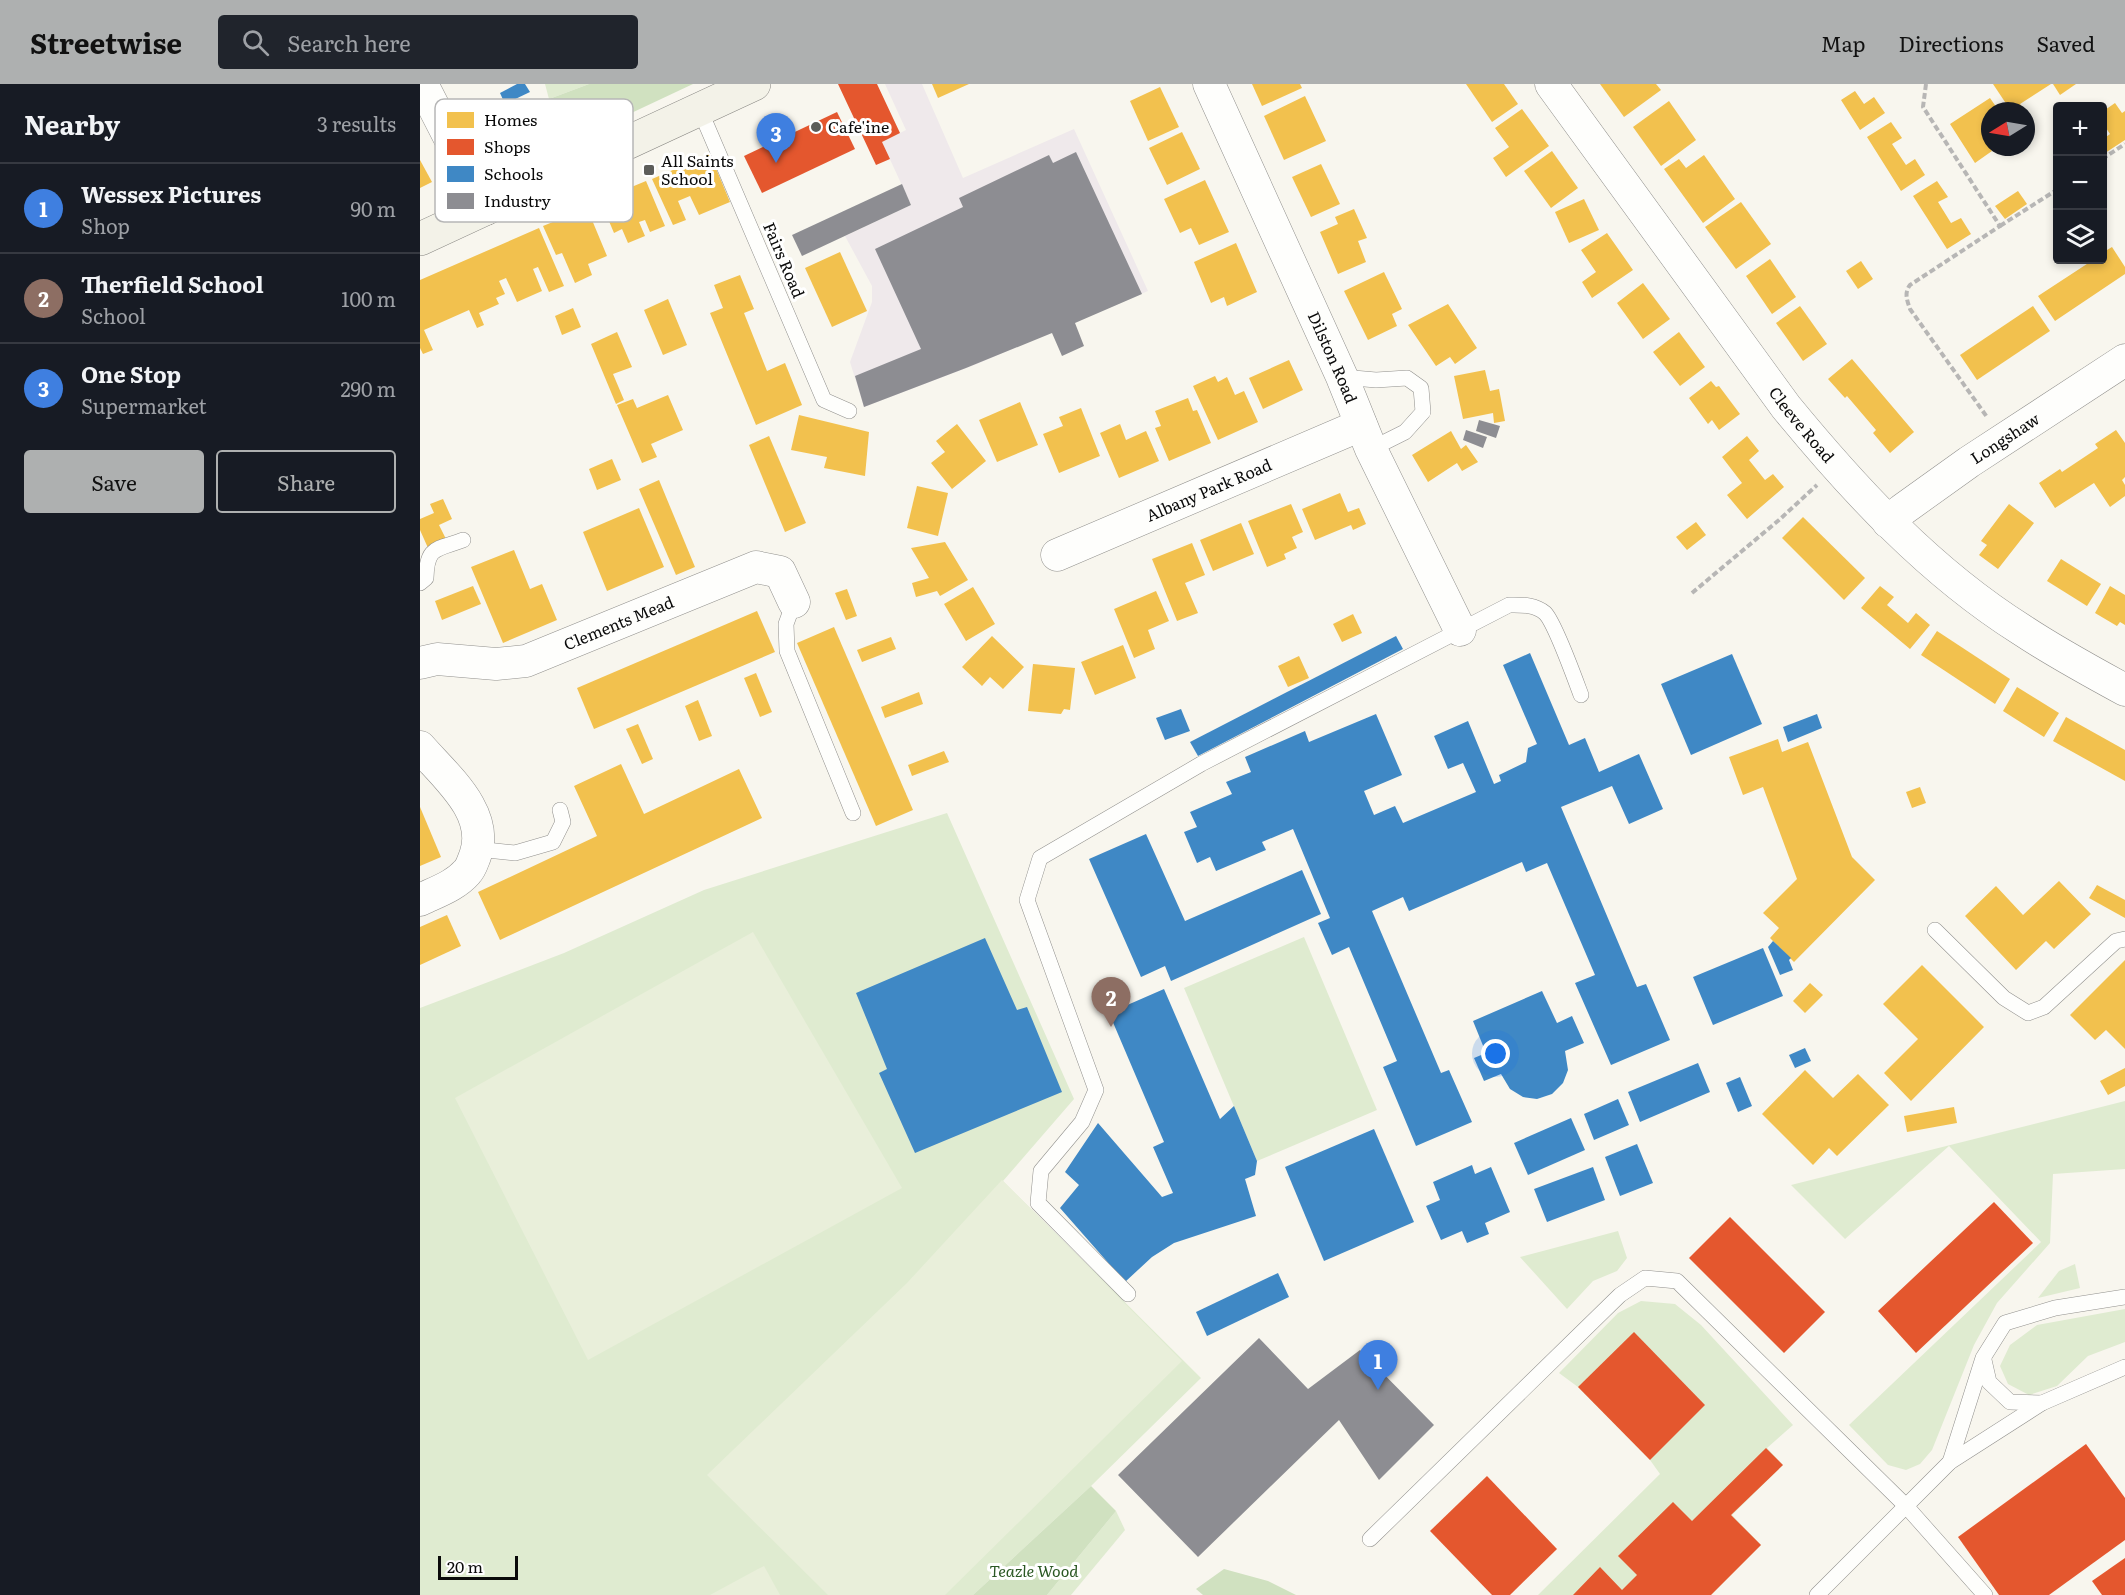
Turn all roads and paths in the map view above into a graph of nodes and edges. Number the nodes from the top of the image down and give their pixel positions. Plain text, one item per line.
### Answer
1 (422, 84) edge
2 (754, 84) edge
3 (1209, 84) edge
4 (1551, 84) edge
5 (1926, 84) edge
6 (435, 109) edge
7 (700, 110) junction
8 (633, 141) edge
9 (2125, 144) edge
10 (2107, 156) edge
11 (2053, 192) edge
12 (456, 222) edge
13 (2000, 226) junction
14 (420, 239) edge
15 (2125, 360) edge
16 (1342, 377) junction
17 (849, 411) dead end
18 (1366, 437) junction
19 (2003, 440) junction
20 (1837, 466) junction
21 (1888, 522) junction
22 (463, 540) dead end
23 (1057, 555) dead end
24 (420, 583) edge
25 (1692, 592) dead end
26 (794, 602) joint
27 (1460, 630) junction
28 (420, 663) edge
29 (2125, 690) edge
30 (1581, 695) dead end
31 (420, 747) edge
32 (560, 810) dead end
33 (853, 813) dead end
34 (477, 849) junction
35 (420, 900) edge
36 (1935, 930) dead end
37 (2125, 939) edge
38 (1128, 1294) dead end
39 (2125, 1297) edge
40 (1983, 1358) junction
41 (2125, 1367) edge
42 (2042, 1403) junction
43 (1950, 1462) junction
44 (1906, 1506) junction
45 (1370, 1539) dead end
46 (1817, 1595) edge
47 (1985, 1595) edge

1 - 6 street
2 - 7 main road
3 - 16 street, Dilston Road
4 - 20 street, Cleeve Road
5 - 13 path
7 - 8 main road
7 - 17 lane, Fairs Road
9 - 10 path
11 - 13 path
12 - 14 main road
13 - 19 path
15 - 19 street, Longshaw
16 - 18 street, Dilston Road
16 - 18 lane
18 - 23 street, Albany Park Road
18 - 27 street, Dilston Road
19 - 21 street, Longshaw
20 - 21 street, Cleeve Road
20 - 25 path
21 - 29 street, Cleeve Road
22 - 24 lane
26 - 28 street, Clements Mead
26 - 33 lane
27 - 30 lane
27 - 38 lane
31 - 34 street
32 - 34 lane
34 - 35 street
36 - 37 lane
39 - 40 lane
40 - 42 lane
40 - 43 lane
41 - 42 lane
42 - 43 lane
43 - 44 lane
44 - 45 lane
44 - 46 lane
44 - 47 lane

